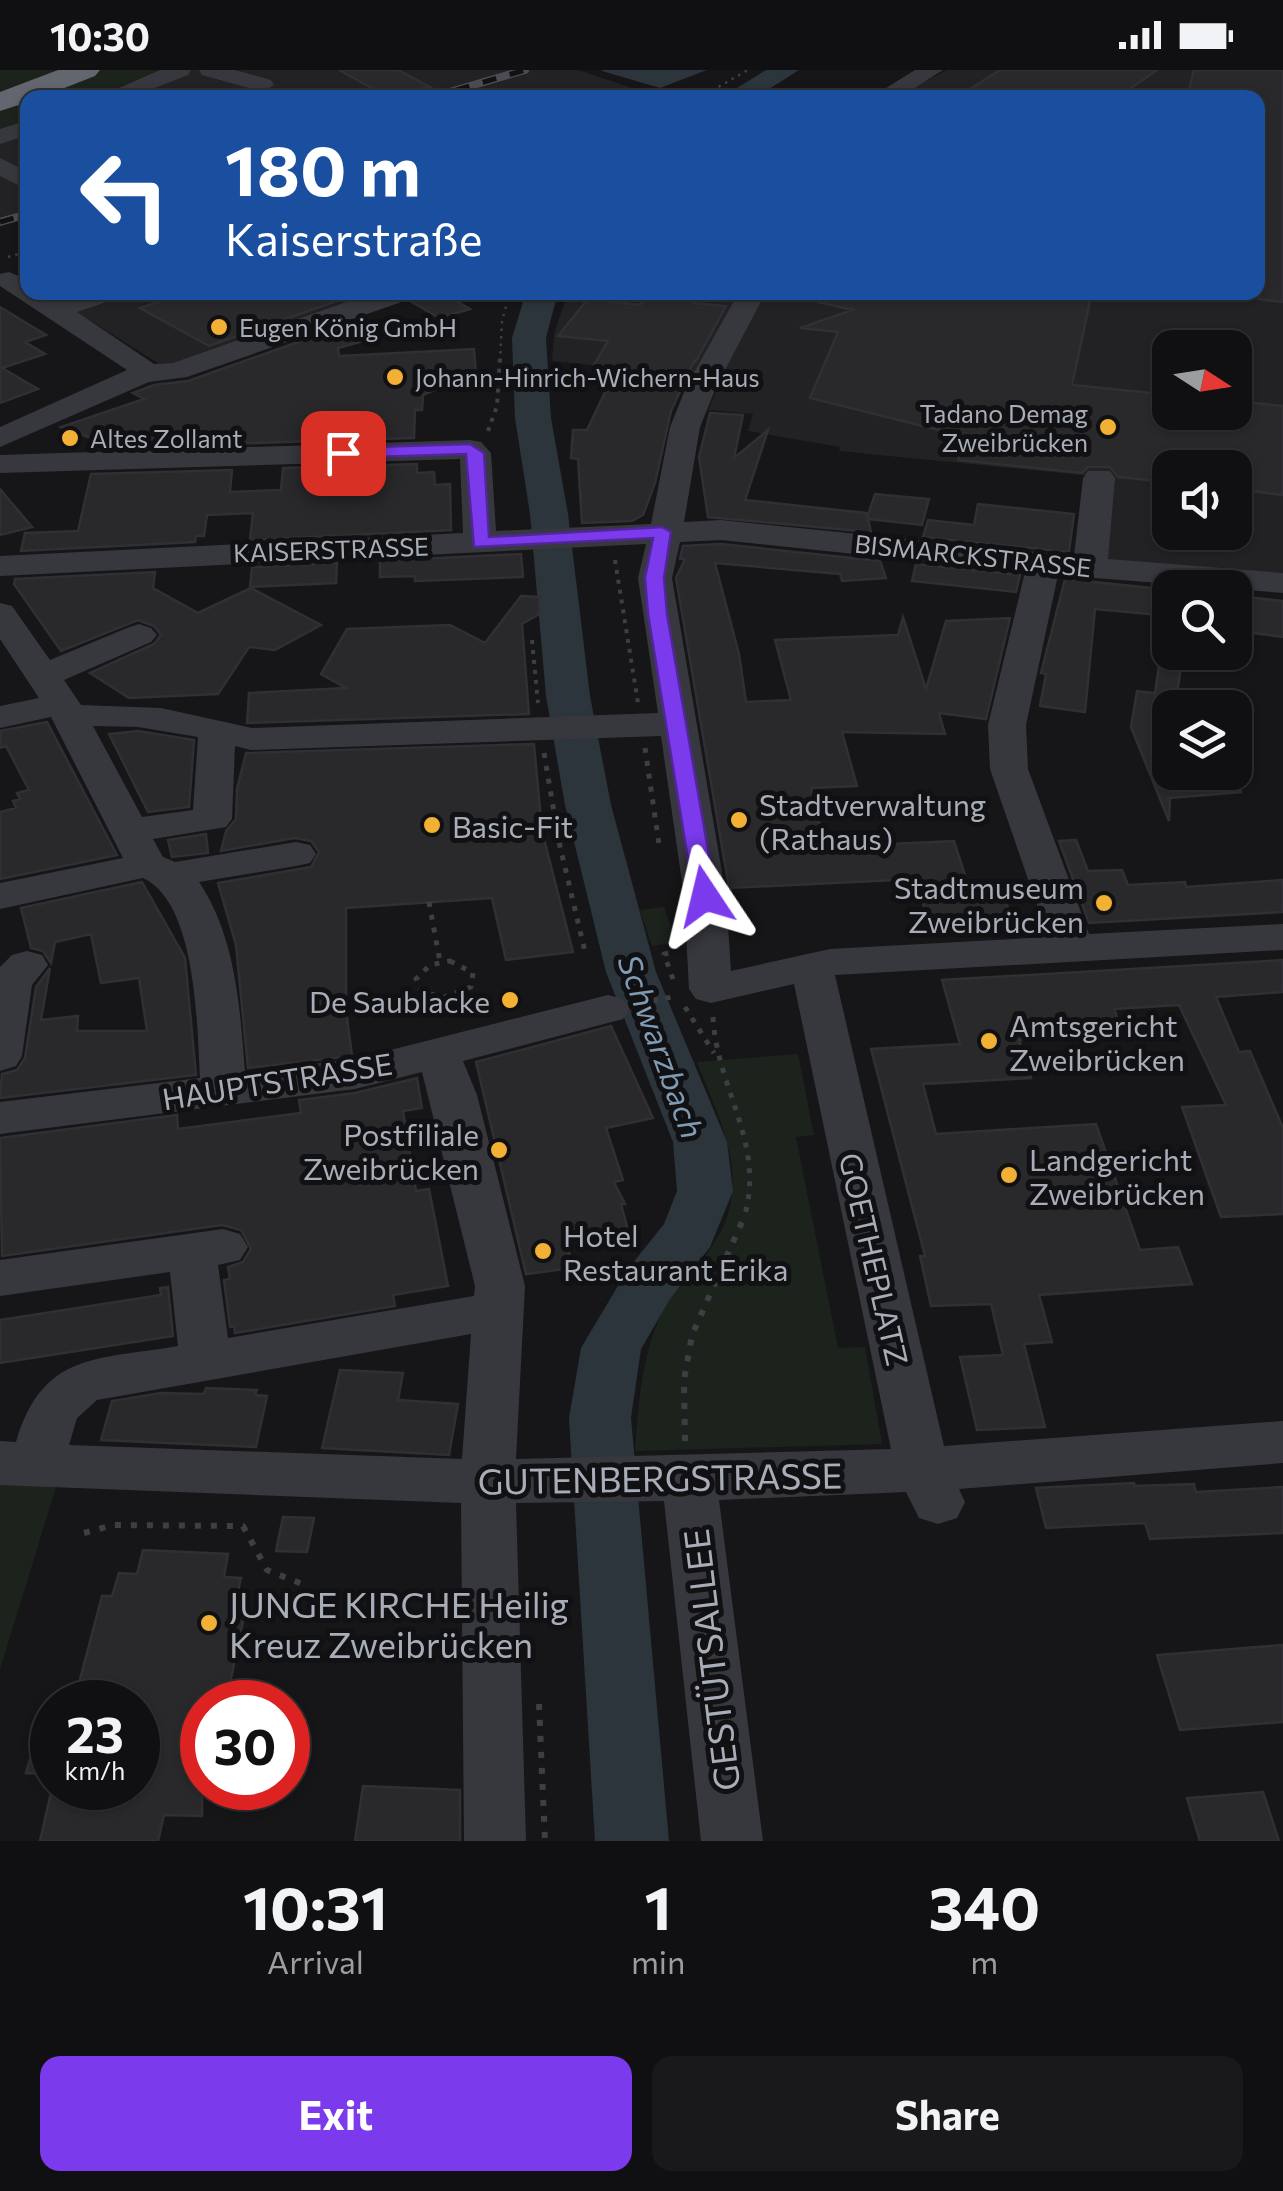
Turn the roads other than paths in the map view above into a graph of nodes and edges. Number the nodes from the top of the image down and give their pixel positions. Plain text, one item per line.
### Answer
1 (85, 70) edge
2 (121, 70) edge
3 (180, 70) edge
4 (210, 70) edge
5 (932, 70) edge
6 (254, 78) edge
7 (32, 90) edge
8 (70, 90) edge
9 (128, 90) edge
10 (896, 90) edge
11 (0, 165) edge
12 (20, 181) edge
13 (40, 300) edge
14 (85, 300) edge
15 (380, 300) edge
16 (748, 300) edge
17 (54, 311) junction
18 (143, 374) junction
19 (0, 438) edge
20 (0, 464) edge
21 (1099, 478) dead end
22 (662, 532) junction
23 (602, 539) junction
24 (480, 543) junction
25 (1044, 564) junction
26 (0, 566) edge
27 (1090, 568) junction
28 (654, 578) junction
29 (1283, 583) edge
30 (0, 613) edge
31 (138, 635) dead end
32 (58, 700) junction
33 (0, 717) edge
34 (645, 725) junction
35 (228, 726) junction
36 (296, 854) dead end
37 (149, 857) junction
38 (0, 896) edge
39 (1283, 937) edge
40 (1073, 948) junction
41 (27, 965) dead end
42 (812, 966) junction
43 (608, 1009) dead end
44 (0, 1056) edge
45 (446, 1073) junction
46 (224, 1090) junction
47 (0, 1118) edge
48 (0, 1278) edge
49 (501, 1310) junction
50 (206, 1363) junction
51 (1283, 1442) edge
52 (18, 1463) edge
53 (676, 1478) junction
54 (488, 1481) junction
55 (931, 1486) junction
56 (495, 1841) edge
57 (732, 1841) edge

1 - 7 highway
2 - 8 highway
3 - 9 street
4 - 6 street
5 - 10 street
11 - 12 street
13 - 17 street
14 - 17 street
15 - 18 street
16 - 22 street
17 - 18 street
18 - 19 street
20 - 24 street
21 - 27 street
22 - 23 street, KAISERSTRASSE
22 - 25 street, BISMARCKSTRASSE
22 - 28 street
23 - 24 street, KAISERSTRASSE
23 - 28 street
24 - 26 street, KAISERSTRASSE
25 - 27 street, BISMARCKSTRASSE
25 - 40 street
27 - 29 street, BISMARCKSTRASSE
28 - 34 street
30 - 32 street
31 - 32 street
32 - 33 street
32 - 35 street
32 - 37 street
34 - 35 street
34 - 42 street
35 - 37 street
36 - 37 street
37 - 38 street
37 - 46 street
39 - 40 street
40 - 42 street
41 - 44 street
42 - 55 street, GOETHEPLATZ
43 - 45 street, HAUPTSTRASSE
45 - 46 street, HAUPTSTRASSE
45 - 49 street
46 - 47 street, HAUPTSTRASSE
48 - 50 street
49 - 50 street, GUTENBERGSTRASSE
49 - 54 street
50 - 52 street, GUTENBERGSTRASSE
51 - 55 street, GUTENBERGSTRASSE
52 - 54 street, GUTENBERGSTRASSE
53 - 54 street, GUTENBERGSTRASSE
53 - 55 street, GUTENBERGSTRASSE
53 - 57 street, GESTÜTSALLEE
54 - 56 street

